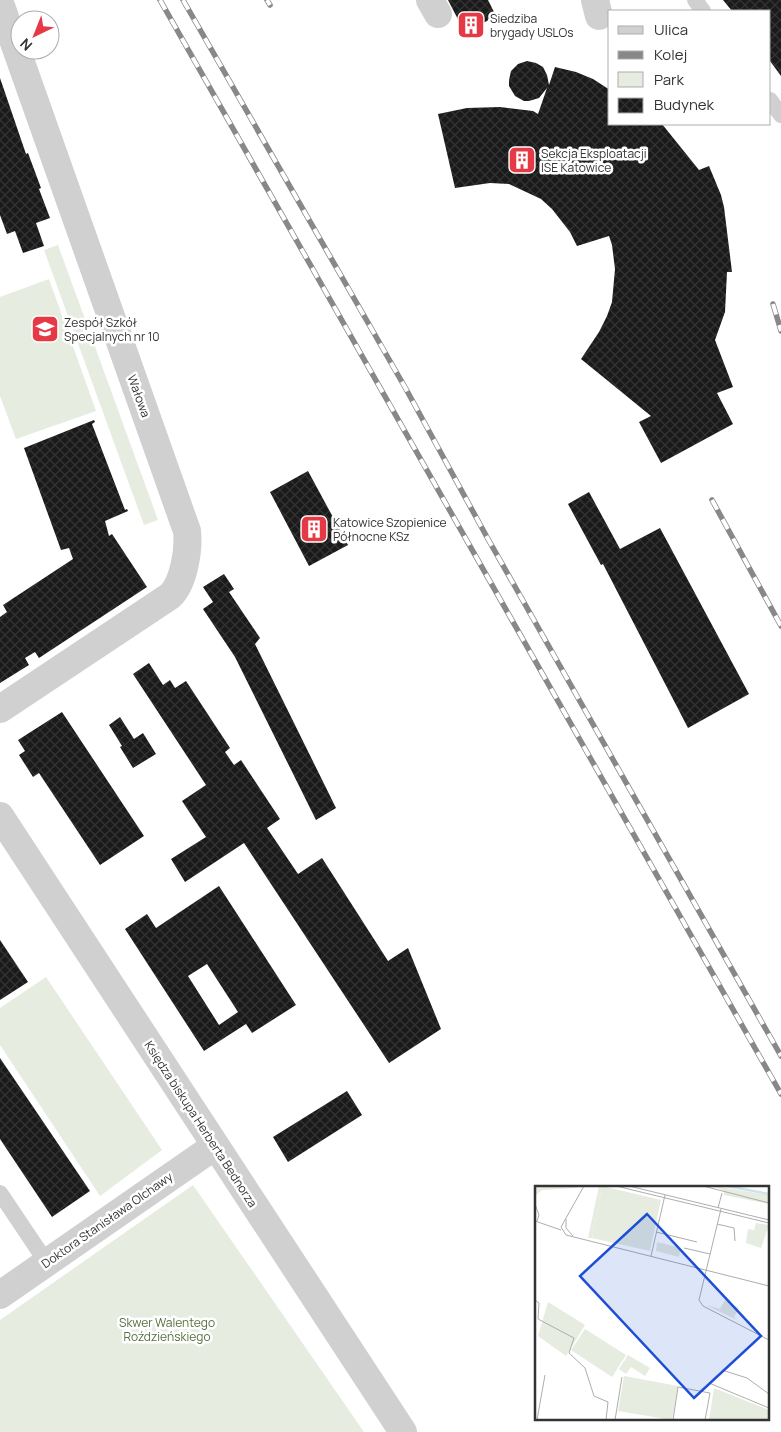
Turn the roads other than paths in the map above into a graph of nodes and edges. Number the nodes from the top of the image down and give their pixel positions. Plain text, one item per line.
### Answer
1 (0, 3) edge
2 (771, 101) edge
3 (781, 115) edge
4 (0, 708) edge
5 (0, 816) edge
6 (215, 1146) junction
7 (0, 1193) edge
8 (47, 1263) junction
9 (0, 1295) edge
10 (403, 1432) edge

1 - 4 street, Wałowa
2 - 3 lane
5 - 6 street, Księdza biskupa Herberta Bednorza
6 - 8 street, Doktora Stanisława Olchawy
6 - 10 street, Księdza biskupa Herberta Bednorza
7 - 8 lane
8 - 9 street, Doktora Stanisława Olchawy

